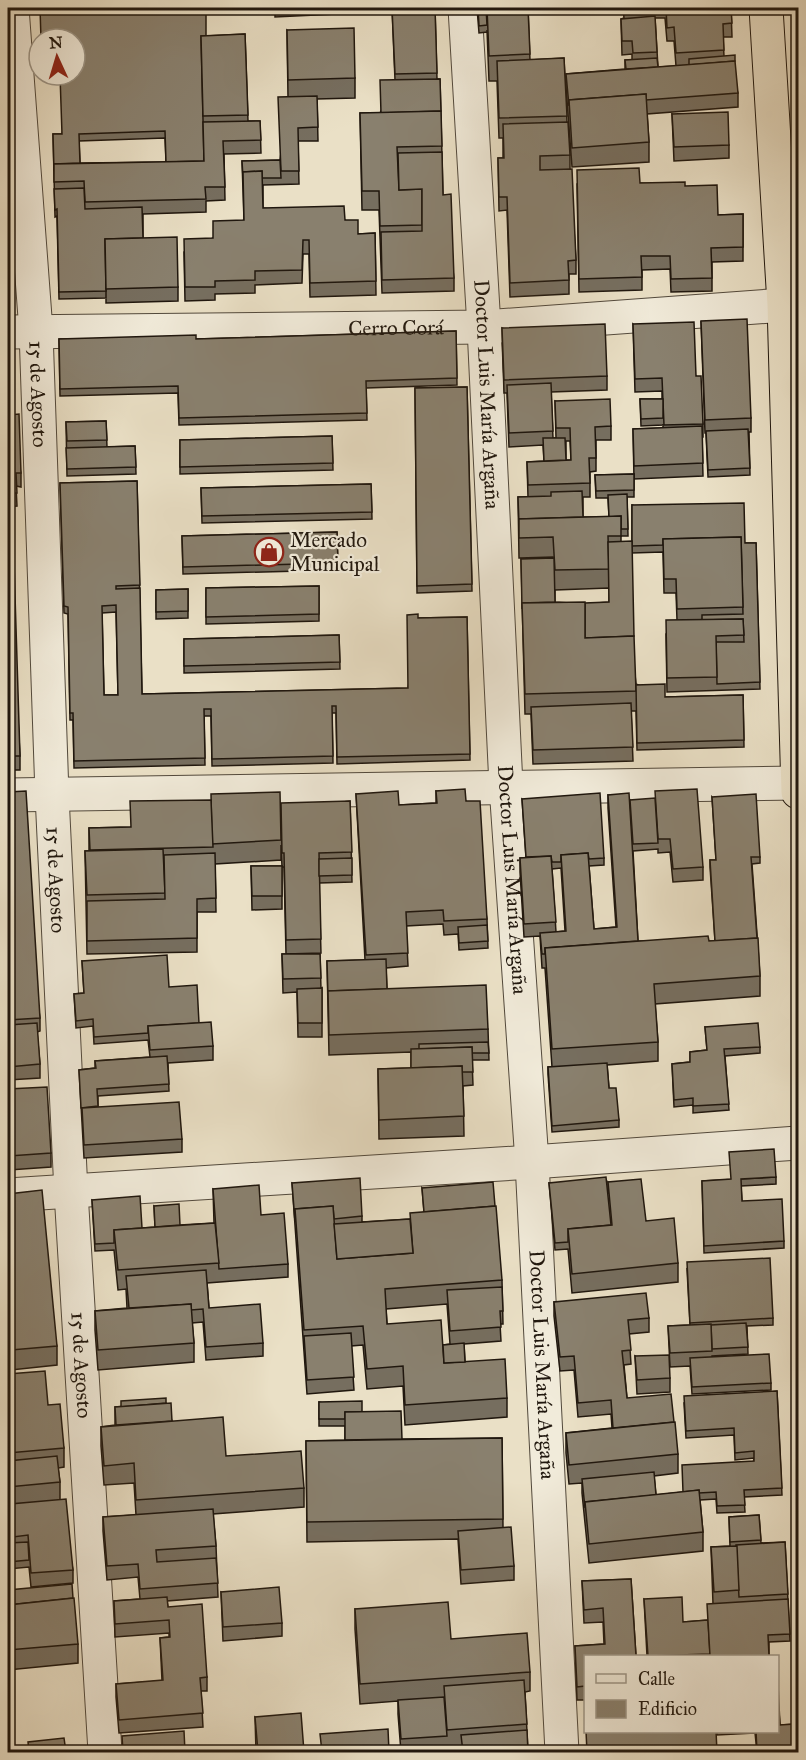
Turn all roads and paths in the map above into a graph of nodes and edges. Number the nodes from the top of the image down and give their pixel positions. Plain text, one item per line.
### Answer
1 (12, 8) edge
2 (465, 8) edge
3 (766, 8) edge
4 (791, 304) edge
5 (484, 327) junction
6 (22, 331) edge
7 (798, 783) edge
8 (506, 786) junction
9 (798, 792) edge
10 (8, 795) edge
11 (51, 795) junction
12 (798, 1143) edge
13 (532, 1162) junction
14 (71, 1192) junction
15 (8, 1195) edge
16 (105, 1752) edge
17 (562, 1752) edge

1 - 6 street, 15 de Agosto
2 - 5 street, Doctor Luis María Argaña
3 - 4 highway
4 - 5 street, Cerro Corá
4 - 7 highway
5 - 6 street, Cerro Corá
5 - 8 street, Doctor Luis María Argaña
6 - 11 street, 15 de Agosto
7 - 8 street
7 - 9 highway
8 - 11 street
8 - 13 street, Doctor Luis María Argaña
10 - 11 street
11 - 14 street, 15 de Agosto
12 - 13 street
13 - 14 street
13 - 17 street, Doctor Luis María Argaña
14 - 15 street
14 - 16 street, 15 de Agosto

